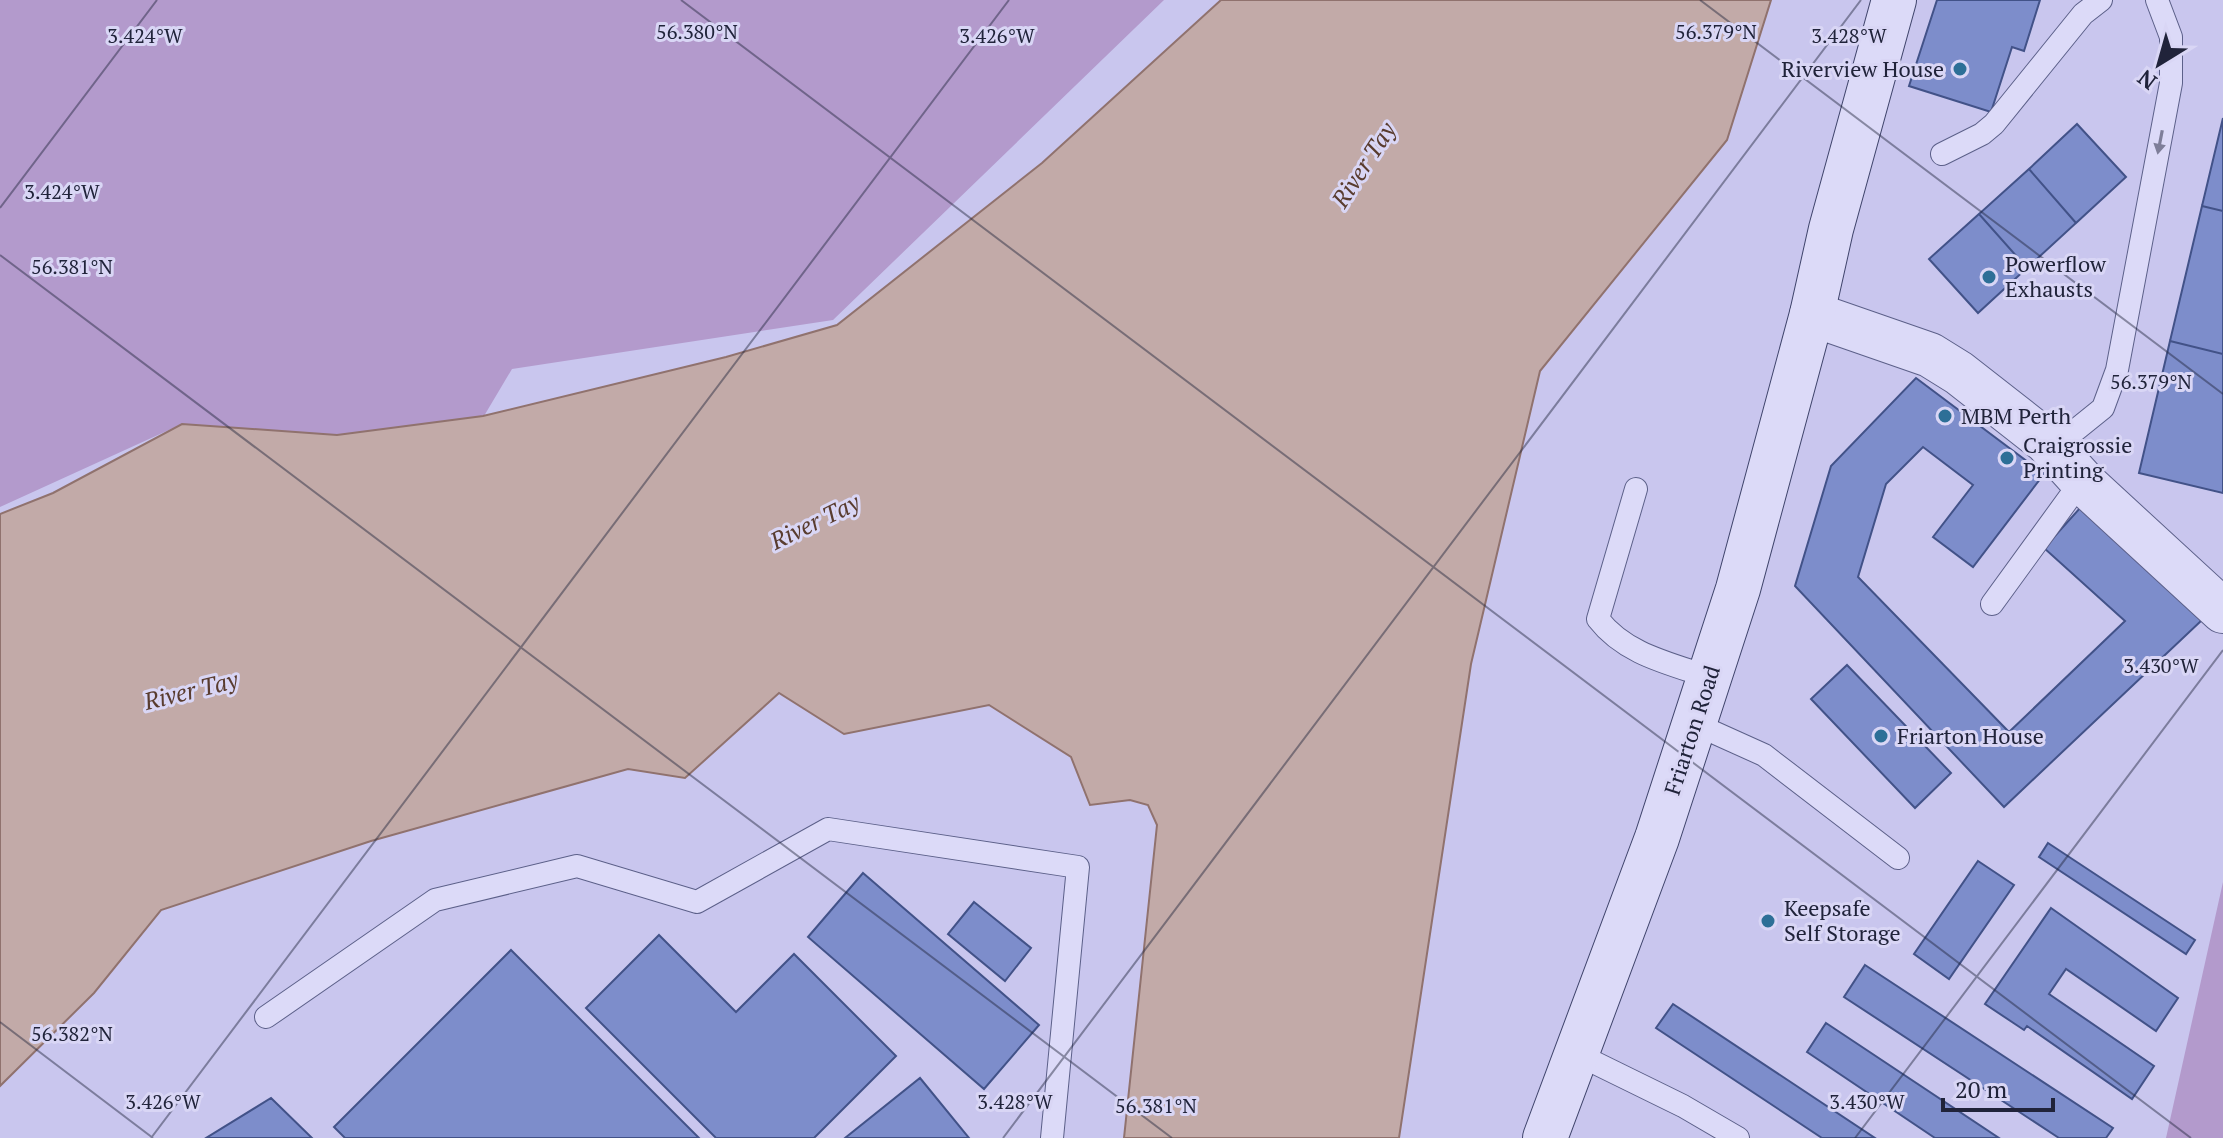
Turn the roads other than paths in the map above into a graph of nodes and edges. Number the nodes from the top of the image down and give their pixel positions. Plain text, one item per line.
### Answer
1 (1894, 0) edge
2 (2101, 0) edge
3 (2157, 0) edge
4 (2081, 7) edge
5 (1942, 154) dead end
6 (1812, 314) junction
7 (2047, 442) junction
8 (2085, 484) junction
9 (1636, 489) dead end
10 (1992, 604) dead end
11 (2223, 611) edge
12 (1709, 677) junction
13 (1693, 723) junction
14 (1898, 858) dead end
15 (266, 1017) dead end
16 (1577, 1054) junction
17 (1052, 1138) edge
18 (1545, 1138) edge
19 (1738, 1138) edge

1 - 6 street, Friarton Road
2 - 4 lane
3 -> 7 lane
4 - 5 lane
6 - 7 street
6 - 12 street, Friarton Road
7 - 8 street
8 - 10 lane
8 - 11 street
9 - 12 lane
12 - 13 street, Friarton Road
13 - 14 lane
13 - 16 street, Friarton Road
15 - 17 lane
16 - 18 street, Friarton Road
16 - 19 lane

